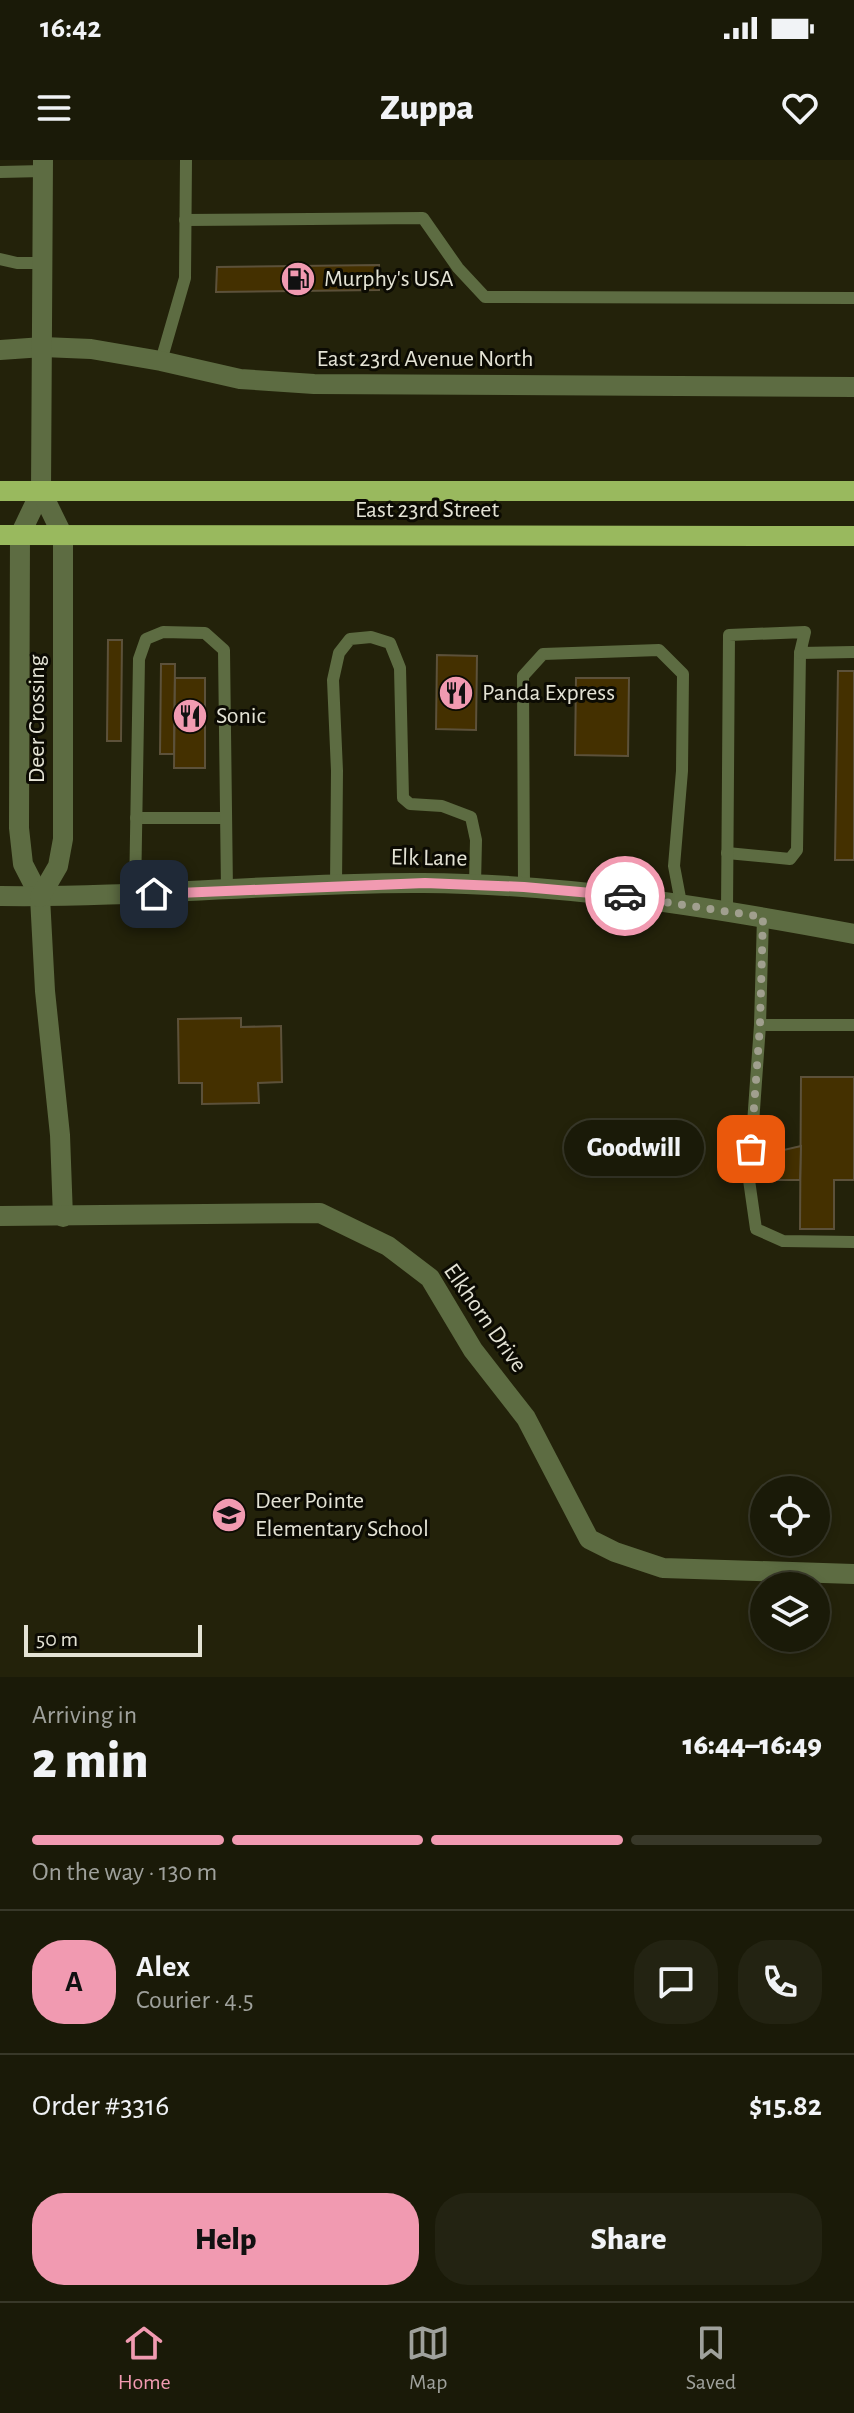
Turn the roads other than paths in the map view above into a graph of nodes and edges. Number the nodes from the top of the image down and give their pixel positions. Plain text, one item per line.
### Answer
1 (186, 160) edge
2 (43, 166) edge
3 (0, 172) edge
4 (185, 220) junction
5 (0, 259) edge
6 (43, 263) junction
7 (854, 298) edge
8 (43, 347) junction
9 (0, 350) edge
10 (161, 361) junction
11 (854, 387) edge
12 (0, 491) edge
13 (41, 491) junction
14 (854, 491) edge
15 (10, 535) edge
16 (63, 536) junction
17 (854, 536) edge
18 (854, 652) edge
19 (800, 653) junction
20 (136, 818) junction
21 (226, 818) junction
22 (727, 853) junction
23 (475, 884) junction
24 (336, 885) junction
25 (524, 887) junction
26 (227, 891) junction
27 (135, 895) junction
28 (0, 896) edge
29 (40, 897) junction
30 (681, 903) junction
31 (727, 911) junction
32 (763, 917) junction
33 (854, 934) edge
34 (760, 1025) junction
35 (854, 1025) edge
36 (0, 1216) edge
37 (63, 1217) junction
38 (854, 1242) edge
39 (854, 1574) edge

1 - 4 lane
2 - 3 lane
2 - 6 street
4 - 7 lane
4 - 10 lane
5 - 6 lane
6 - 8 street
8 - 9 street, East 23rd Avenue North
8 - 10 street, East 23rd Avenue North
8 - 13 street
10 - 11 street, East 23rd Avenue North
12 - 13 main road, East 23rd Street
13 - 14 main road, East 23rd Street
13 - 15 street, Deer Crossing
13 - 16 street
15 - 16 main road, East 23rd Street
15 - 29 street, Deer Crossing
16 - 17 main road, East 23rd Street
16 - 29 street, Deer Crossing
18 - 19 lane
19 - 22 lane
19 - 22 lane
20 - 21 lane
20 - 21 lane
20 - 27 lane
21 - 26 lane
22 - 31 lane
23 - 24 street, Elk Lane
23 - 24 lane
23 - 25 street, Elk Lane
24 - 26 street, Elk Lane
25 - 30 street, Elk Lane
25 - 30 lane
26 - 27 street, Elk Lane
27 - 29 street, Elk Lane
28 - 29 street, Elk Lane
29 - 37 street, Deer Crossing
30 - 31 street, Elk Lane
31 - 32 street, Elk Lane
32 - 33 street, Elk Lane
32 - 34 lane
34 - 35 lane
34 - 38 lane
36 - 37 street, Elkhorn Drive
37 - 39 street, Elkhorn Drive

